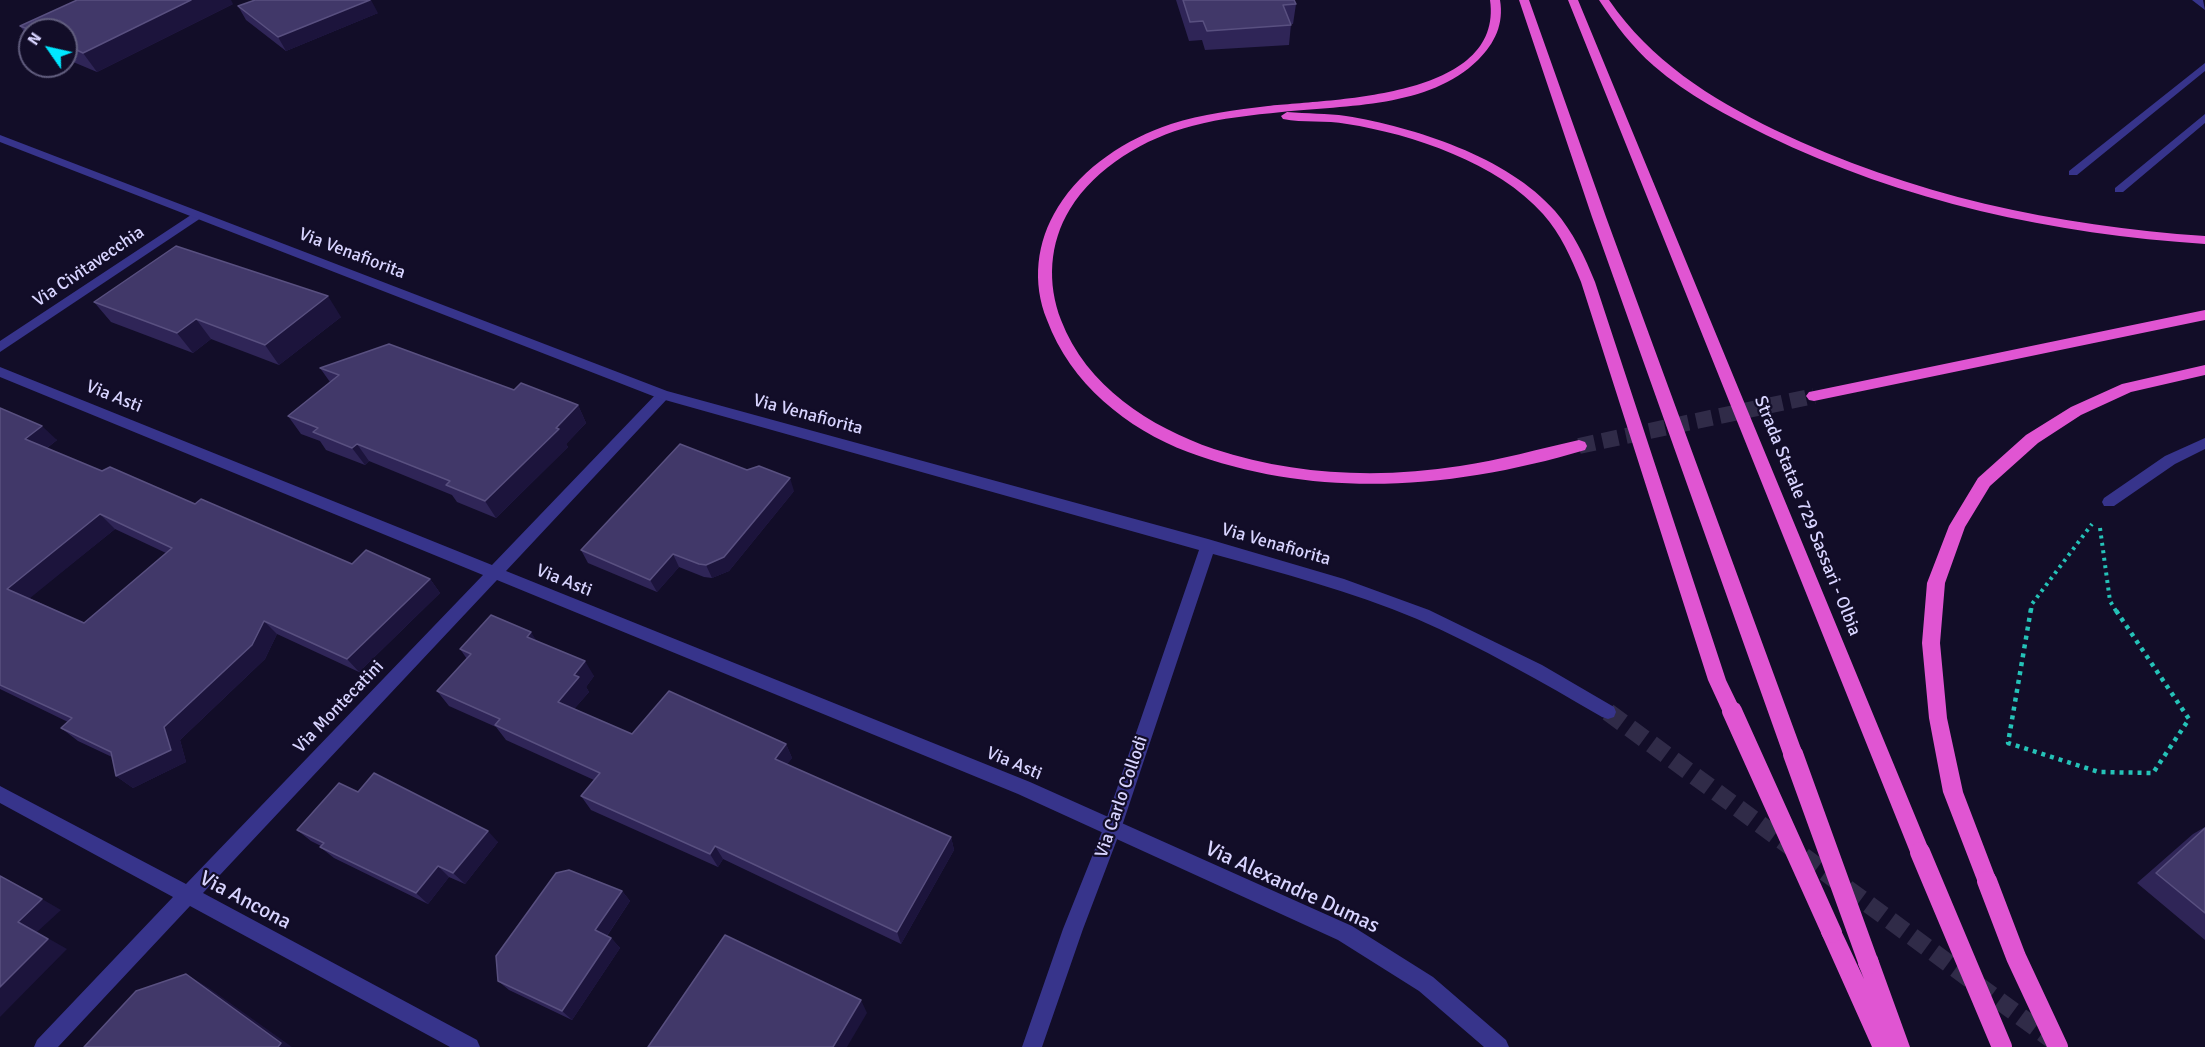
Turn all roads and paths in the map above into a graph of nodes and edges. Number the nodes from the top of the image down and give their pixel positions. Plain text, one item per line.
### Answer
1 (1495, 0) edge
2 (1524, 0) edge
3 (1573, 0) edge
4 (1604, 0) edge
5 (2197, 0) edge
6 (2205, 7) edge
7 (2205, 66) edge
8 (1241, 114) junction
9 (2205, 117) edge
10 (0, 138) edge
11 (2073, 173) dead end
12 (2119, 190) dead end
13 (198, 215) junction
14 (2205, 240) edge
15 (2205, 315) edge
16 (0, 347) edge
17 (2205, 370) edge
18 (0, 372) edge
19 (663, 395) junction
20 (1814, 396) tunnel mouth
21 (2205, 443) edge
22 (1579, 446) tunnel mouth
23 (2109, 502) joint
24 (2098, 515) junction
25 (1208, 545) junction
26 (495, 574) junction
27 (1608, 712) tunnel mouth
28 (0, 794) edge
29 (1112, 829) junction
30 (187, 895) junction
31 (45, 1047) edge
32 (470, 1047) edge
33 (1032, 1047) edge
34 (1499, 1047) edge
35 (1883, 1047) edge
36 (1899, 1047) edge
37 (2002, 1047) edge
38 (2058, 1047) edge

1 - 8 highway
2 - 36 highway, bridge
3 - 37 highway, Strada Statale 729 Sassari - Olbia, bridge
4 - 14 highway
5 - 6 street
7 - 11 street
8 - 22 highway
8 - 35 highway, bridge
9 - 12 street
10 - 13 street, Via Venafiorita
13 - 16 street, Via Civitavecchia
13 - 19 street, Via Venafiorita
15 - 20 highway
17 - 38 highway, bridge
18 - 26 street, Via Asti
19 - 25 street, Via Venafiorita
19 - 26 street, Via Montecatini
21 - 23 street
23 - 24 path
24 - 24 path
25 - 27 street, Via Venafiorita
25 - 29 street, Via Carlo Collodi
26 - 29 street, Via Asti
26 - 30 street, Via Montecatini
28 - 30 street, Via Ancona
29 - 33 street, Via Carlo Collodi
29 - 34 street, Via Alexandre Dumas
30 - 31 street, Via Montecatini
30 - 32 street, Via Ancona

